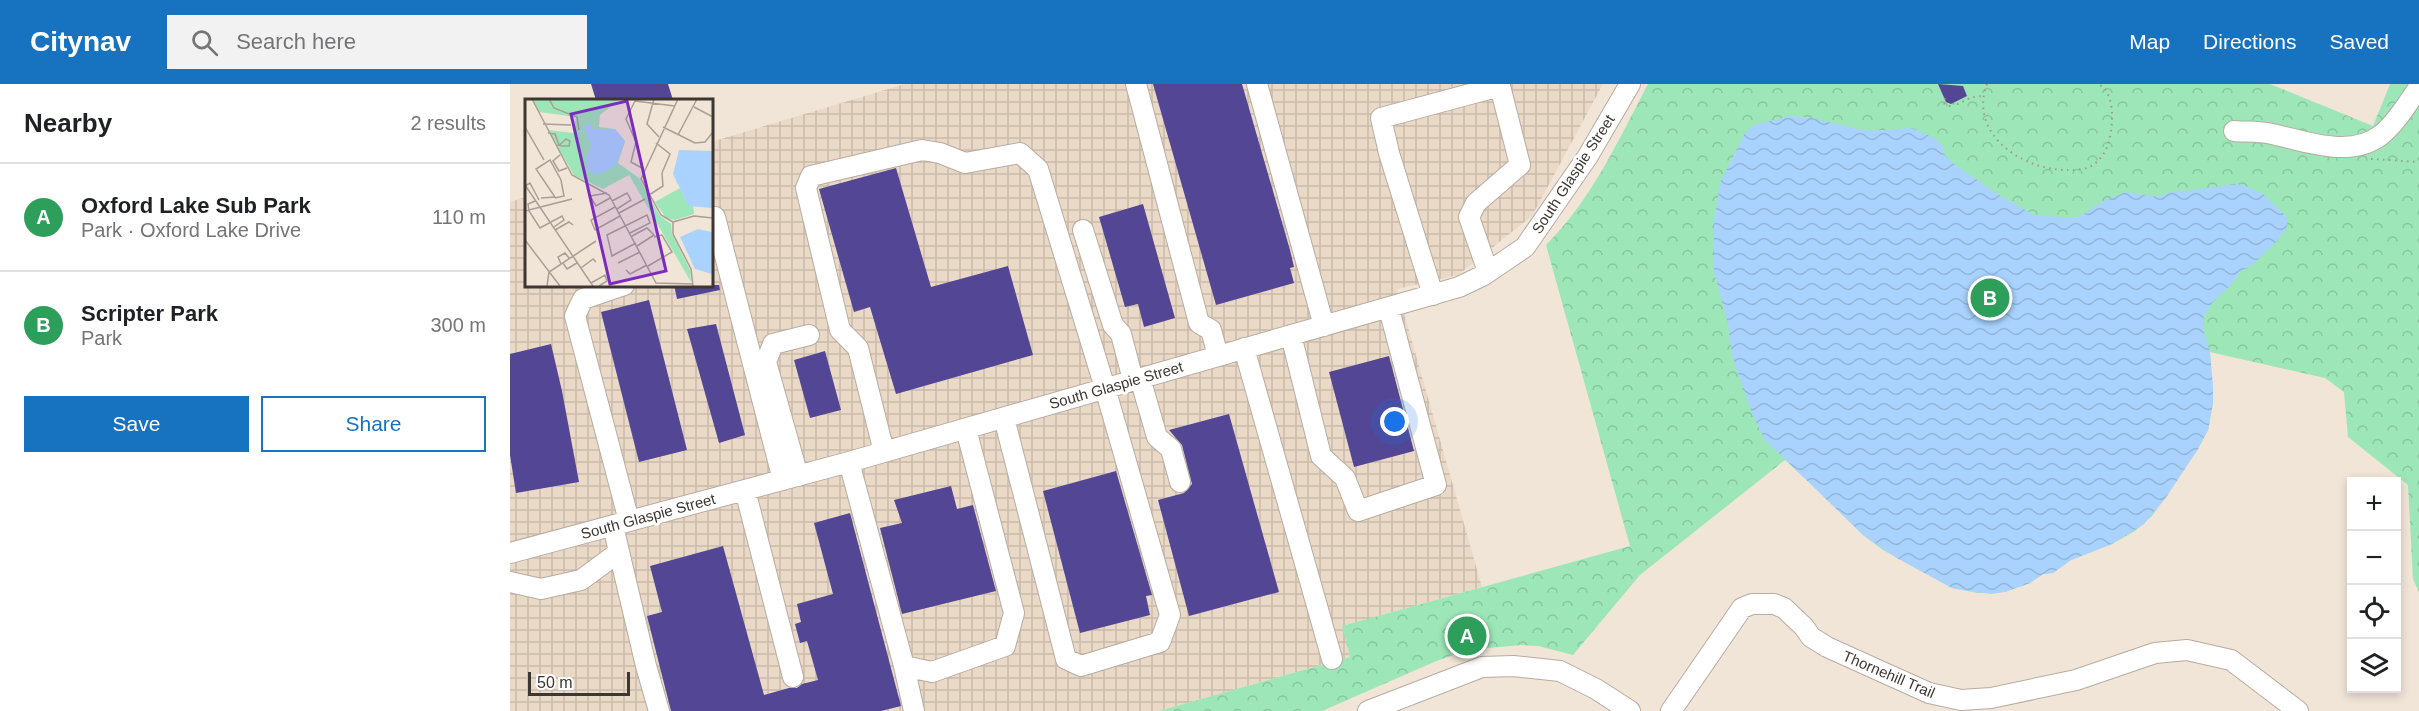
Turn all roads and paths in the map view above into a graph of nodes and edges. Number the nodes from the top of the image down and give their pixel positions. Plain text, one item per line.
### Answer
1 (1136, 84) edge
2 (1257, 84) edge
3 (1630, 84) edge
4 (1988, 84) edge
5 (2098, 84) edge
6 (2419, 87) edge
7 (1983, 96) junction
8 (1945, 98) dead end
9 (2234, 131) dead end
10 (2366, 158) dead end
11 (2419, 162) edge
12 (715, 217) dead end
13 (1083, 230) dead end
14 (1488, 272) junction
15 (621, 286) edge
16 (1433, 295) junction
17 (1389, 309) junction
18 (1324, 326) junction
19 (809, 335) dead end
20 (1291, 335) junction
21 (1244, 348) junction
22 (1218, 356) junction
23 (1137, 379) junction
24 (1105, 388) junction
25 (1004, 418) junction
26 (966, 429) junction
27 (884, 452) junction
28 (849, 462) junction
29 (790, 478) junction
30 (1180, 482) dead end
31 (745, 490) junction
32 (621, 523) junction
33 (619, 552) junction
34 (510, 554) edge
35 (510, 582) edge
36 (1332, 659) dead end
37 (904, 666) junction
38 (793, 677) dead end
39 (659, 711) edge
40 (914, 711) edge
41 (1368, 711) edge
42 (1630, 711) edge
43 (1671, 711) edge
44 (2298, 711) edge

1 - 22 street
2 - 18 street
3 - 14 street, South Glaspie Street
4 - 7 path
5 - 7 path
6 - 9 street
7 - 8 path
10 - 11 path
12 - 29 street
13 - 23 street
14 - 16 street, South Glaspie Street
14 - 16 street
15 - 32 street
16 - 17 street, South Glaspie Street
17 - 18 street, South Glaspie Street
17 - 20 street
18 - 20 street, South Glaspie Street
19 - 29 street
20 - 21 street, South Glaspie Street
21 - 22 street, South Glaspie Street
21 - 36 street
22 - 23 street, South Glaspie Street
23 - 24 street, South Glaspie Street
23 - 30 street
24 - 25 street, South Glaspie Street
24 - 25 street
24 - 27 street
25 - 26 street, South Glaspie Street
26 - 27 street, South Glaspie Street
26 - 37 street
27 - 28 street, South Glaspie Street
28 - 29 street, South Glaspie Street
28 - 37 street
29 - 31 street, South Glaspie Street
31 - 32 street, South Glaspie Street
31 - 38 street
32 - 33 street
32 - 34 street, South Glaspie Street
33 - 35 street
33 - 39 street
37 - 40 street
41 - 42 street
43 - 44 street, Thornehill Trail

